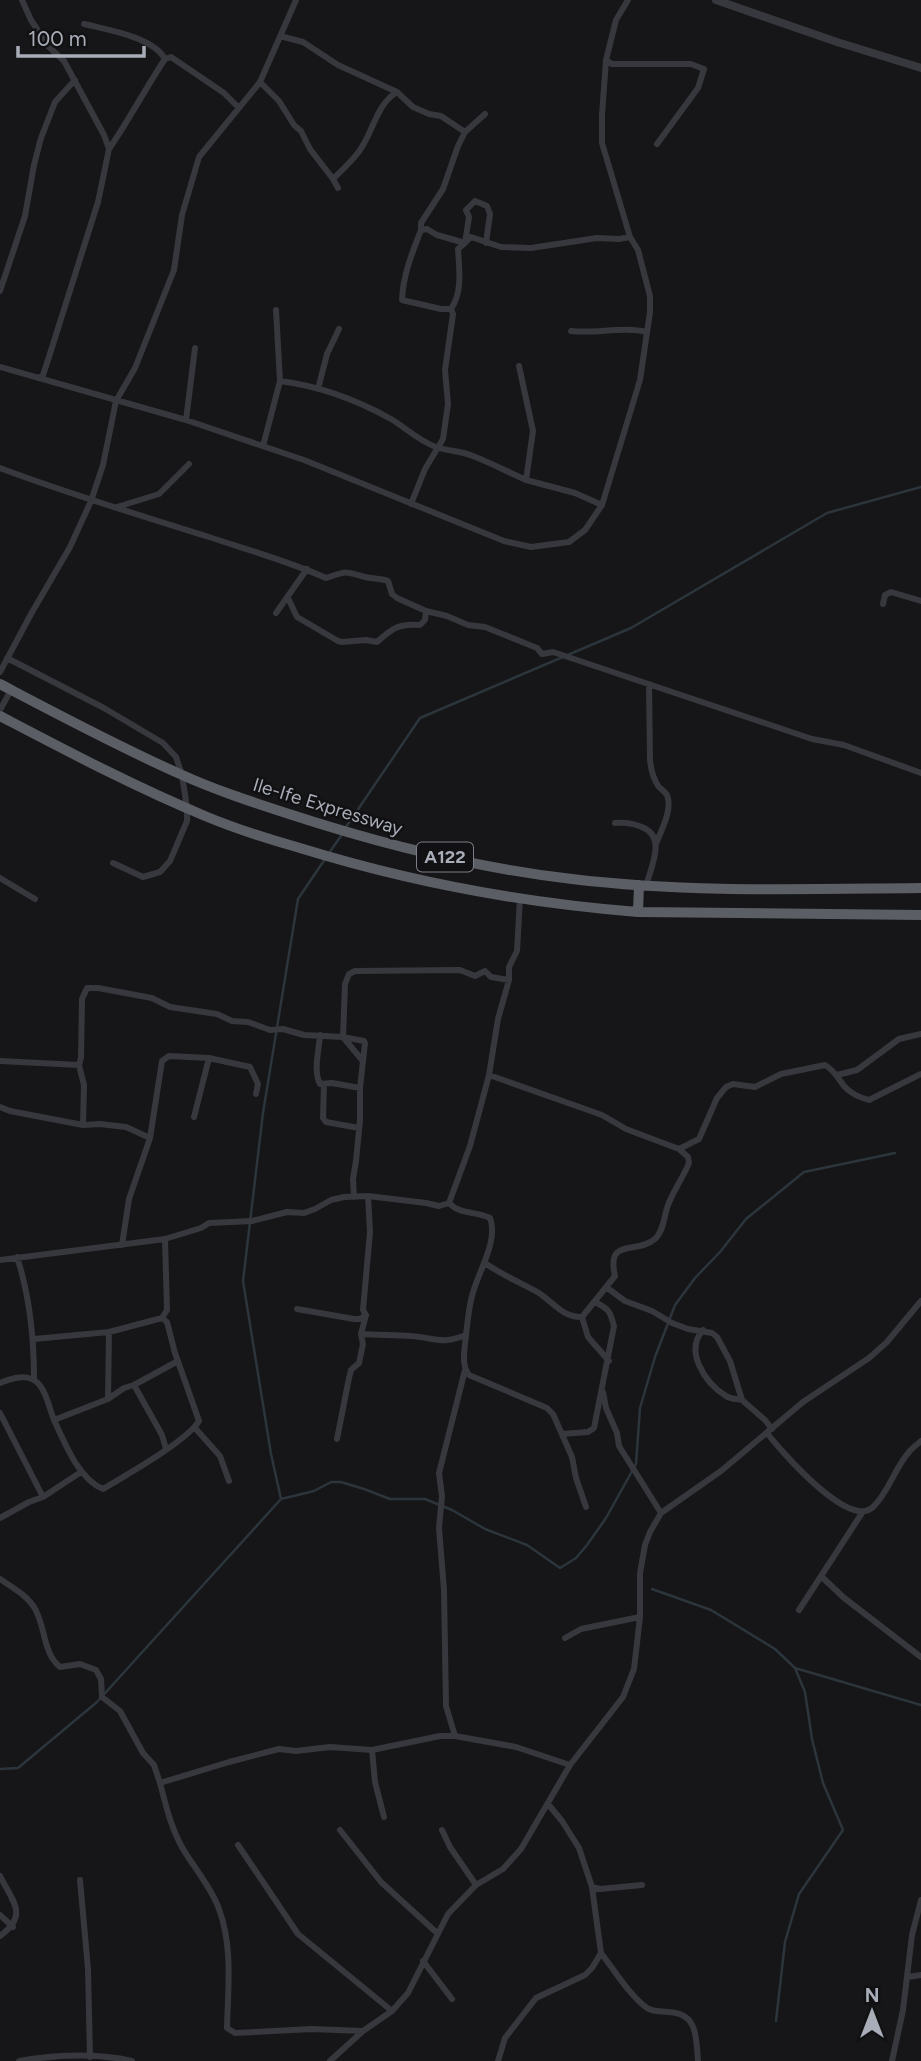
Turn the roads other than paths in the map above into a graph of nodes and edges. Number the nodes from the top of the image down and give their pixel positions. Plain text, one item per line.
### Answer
1 (22, 0) edge
2 (296, 0) edge
3 (628, 0) edge
4 (716, 0) edge
5 (85, 24) dead end
6 (280, 36) junction
7 (166, 60) junction
8 (606, 60) junction
9 (921, 68) edge
10 (75, 79) junction
11 (260, 82) junction
12 (397, 92) junction
13 (239, 108) junction
14 (485, 114) dead end
15 (465, 132) junction
16 (657, 144) dead end
17 (109, 149) junction
18 (333, 179) junction
19 (338, 188) dead end
20 (421, 230) junction
21 (630, 237) junction
22 (465, 243) junction
23 (486, 243) junction
24 (0, 291) edge
25 (451, 309) junction
26 (276, 310) dead end
27 (339, 329) dead end
28 (571, 331) dead end
29 (647, 332) junction
30 (195, 348) dead end
31 (519, 366) dead end
32 (0, 367) edge
33 (39, 378) junction
34 (280, 381) junction
35 (318, 388) junction
36 (116, 401) junction
37 (186, 420) junction
38 (263, 446) junction
39 (438, 447) junction
40 (189, 464) dead end
41 (0, 468) edge
42 (526, 480) junction
43 (91, 501) junction
44 (411, 504) junction
45 (602, 505) junction
46 (115, 508) junction
47 (307, 569) junction
48 (288, 598) junction
49 (921, 601) edge
50 (883, 604) dead end
51 (426, 611) junction
52 (276, 613) dead end
53 (8, 658) junction
54 (0, 672) edge
55 (0, 684) edge
56 (649, 684) junction
57 (11, 690) junction
58 (0, 710) edge
59 (0, 716) edge
60 (921, 773) edge
61 (182, 775) junction
62 (187, 808) junction
63 (615, 823) dead end
64 (656, 844) junction
65 (113, 863) dead end
66 (0, 878) edge
67 (643, 885) junction
68 (921, 888) edge
69 (520, 898) junction
70 (35, 900) dead end
71 (638, 912) junction
72 (921, 915) edge
73 (509, 981) junction
74 (921, 1034) edge
75 (320, 1035) junction
76 (343, 1037) junction
77 (209, 1058) junction
78 (362, 1060) junction
79 (0, 1061) edge
80 (79, 1065) junction
81 (921, 1074) edge
82 (489, 1075) junction
83 (837, 1075) junction
84 (324, 1083) junction
85 (360, 1088) junction
86 (256, 1094) dead end
87 (0, 1107) edge
88 (194, 1118) dead end
89 (83, 1125) junction
90 (359, 1128) junction
91 (150, 1138) junction
92 (679, 1149) junction
93 (368, 1196) junction
94 (354, 1197) junction
95 (449, 1203) junction
96 (165, 1239) junction
97 (122, 1245) junction
98 (17, 1257) junction
99 (0, 1261) edge
100 (485, 1263) junction
101 (606, 1287) junction
102 (921, 1301) edge
103 (595, 1302) junction
104 (297, 1309) dead end
105 (366, 1315) junction
106 (582, 1317) junction
107 (162, 1318) junction
108 (703, 1330) junction
109 (108, 1332) junction
110 (361, 1334) junction
111 (466, 1335) junction
112 (34, 1339) junction
113 (178, 1360) junction
114 (609, 1361) junction
115 (465, 1370) junction
116 (34, 1379) junction
117 (0, 1383) edge
118 (134, 1385) junction
119 (602, 1390) junction
120 (108, 1399) junction
121 (742, 1400) junction
122 (606, 1408) junction
123 (597, 1411) junction
124 (0, 1413) edge
125 (54, 1420) junction
126 (195, 1428) junction
127 (770, 1431) junction
128 (562, 1434) junction
129 (337, 1439) dead end
130 (921, 1441) edge
131 (166, 1449) junction
132 (81, 1472) junction
133 (229, 1481) dead end
134 (43, 1497) junction
135 (586, 1507) dead end
136 (661, 1513) junction
137 (862, 1513) junction
138 (0, 1518) edge
139 (821, 1576) junction
140 (0, 1579) edge
141 (799, 1611) dead end
142 (640, 1617) junction
143 (565, 1638) dead end
144 (921, 1657) edge
145 (456, 1736) junction
146 (372, 1750) junction
147 (570, 1765) junction
148 (160, 1783) junction
149 (548, 1804) junction
150 (384, 1817) dead end
151 (340, 1830) dead end
152 (442, 1830) dead end
153 (239, 1845) dead end
154 (0, 1876) edge
155 (80, 1880) dead end
156 (475, 1885) junction
157 (642, 1885) dead end
158 (592, 1887) junction
159 (921, 1900) edge
160 (0, 1915) edge
161 (13, 1927) junction
162 (437, 1933) junction
163 (0, 1936) edge
164 (601, 1952) junction
165 (424, 1961) junction
166 (921, 1975) edge
167 (908, 1978) junction
168 (452, 1999) dead end
169 (392, 2011) junction
170 (363, 2031) junction
171 (90, 2057) junction
172 (20, 2061) edge
173 (132, 2061) edge
174 (330, 2061) edge
175 (498, 2061) edge
176 (698, 2061) edge
177 (892, 2061) edge

1 - 10 street
2 - 6 street
3 - 8 street
4 - 9 street
5 - 7 street
6 - 11 street
6 - 12 street
7 - 13 street
7 - 17 street
8 - 16 street
8 - 21 street
10 - 17 street
10 - 24 street
11 - 13 street
11 - 18 street
12 - 15 street
12 - 18 street
13 - 36 street
14 - 15 street
15 - 20 street
17 - 33 street
18 - 19 street
20 - 22 street
20 - 25 street
21 - 23 street
21 - 29 street
22 - 23 street
22 - 23 street
22 - 25 street
25 - 39 street
26 - 34 street
27 - 35 street
28 - 29 street
29 - 45 street
30 - 37 street
31 - 42 street
32 - 33 street
33 - 36 street
34 - 35 street
34 - 38 street
35 - 39 street
36 - 37 street
36 - 43 street
37 - 38 street
38 - 44 street
39 - 42 street
39 - 44 street
40 - 46 street
41 - 43 street
42 - 45 street
43 - 46 street
43 - 53 street
44 - 45 street
46 - 47 street
47 - 48 street
47 - 51 street
48 - 51 street
48 - 52 street
49 - 50 street
51 - 56 street
53 - 54 street
53 - 61 street
55 - 57 highway, Ile-Ife Expressway / A122
56 - 60 street
56 - 64 street
57 - 58 street
57 - 61 highway, Ile-Ife Expressway / A122
59 - 62 highway, A122
61 - 62 street
61 - 67 highway, Ile-Ife Expressway / A122
62 - 65 street
62 - 69 highway, A122
63 - 64 street
64 - 67 street
66 - 70 street
67 - 68 highway, Ile-Ife Expressway / A122
67 - 71 highway
69 - 71 highway, A122
69 - 73 street
71 - 72 highway, A122
73 - 76 street
73 - 82 street
74 - 83 street
75 - 76 street
75 - 80 street
75 - 84 street
76 - 78 street
76 - 78 street
77 - 86 street
77 - 88 street
77 - 91 street
78 - 85 street
79 - 80 street
80 - 89 street
81 - 83 street
82 - 92 street
82 - 95 street
83 - 92 street
84 - 85 street
84 - 90 street
85 - 90 street
87 - 89 street
89 - 91 street
90 - 94 street
91 - 97 street
92 - 101 street
93 - 94 street
93 - 95 street
93 - 105 street
94 - 96 street
95 - 100 street
96 - 97 street
96 - 107 street
97 - 98 street
98 - 99 street
98 - 112 street
100 - 106 street
100 - 111 street
101 - 103 street
101 - 108 street
102 - 127 street
103 - 106 street
103 - 114 street
104 - 105 street
105 - 110 street
106 - 114 street
107 - 109 street
107 - 113 street
108 - 121 street
108 - 121 street
109 - 112 street
109 - 120 street
110 - 111 street
110 - 129 street
111 - 115 street
112 - 116 street
113 - 118 street
113 - 126 street
114 - 119 street
115 - 128 street
115 - 145 street
116 - 117 street
116 - 125 street
118 - 120 street
118 - 131 street
119 - 122 street
119 - 123 street
120 - 125 street
121 - 127 street
122 - 123 street
122 - 136 street
123 - 128 street
124 - 134 street
125 - 132 street
126 - 131 street
126 - 133 street
127 - 136 street
127 - 137 street
128 - 135 street
130 - 137 street
131 - 132 street
132 - 134 street
134 - 138 street
136 - 142 street
137 - 139 street
139 - 141 street
139 - 144 street
140 - 148 street
142 - 143 street
142 - 147 street
145 - 146 street
145 - 147 street
146 - 148 street
146 - 150 street
147 - 149 street
148 - 170 street
149 - 156 street
149 - 158 street
151 - 162 street
152 - 156 street
153 - 169 street
154 - 161 street
155 - 171 street
156 - 162 street
157 - 158 street
158 - 164 street
159 - 167 street
160 - 161 street
161 - 163 street
162 - 165 street
164 - 175 street
164 - 176 street
165 - 168 street
165 - 169 street
166 - 167 street
167 - 177 street
169 - 170 street
170 - 174 street
171 - 172 street
171 - 173 street

